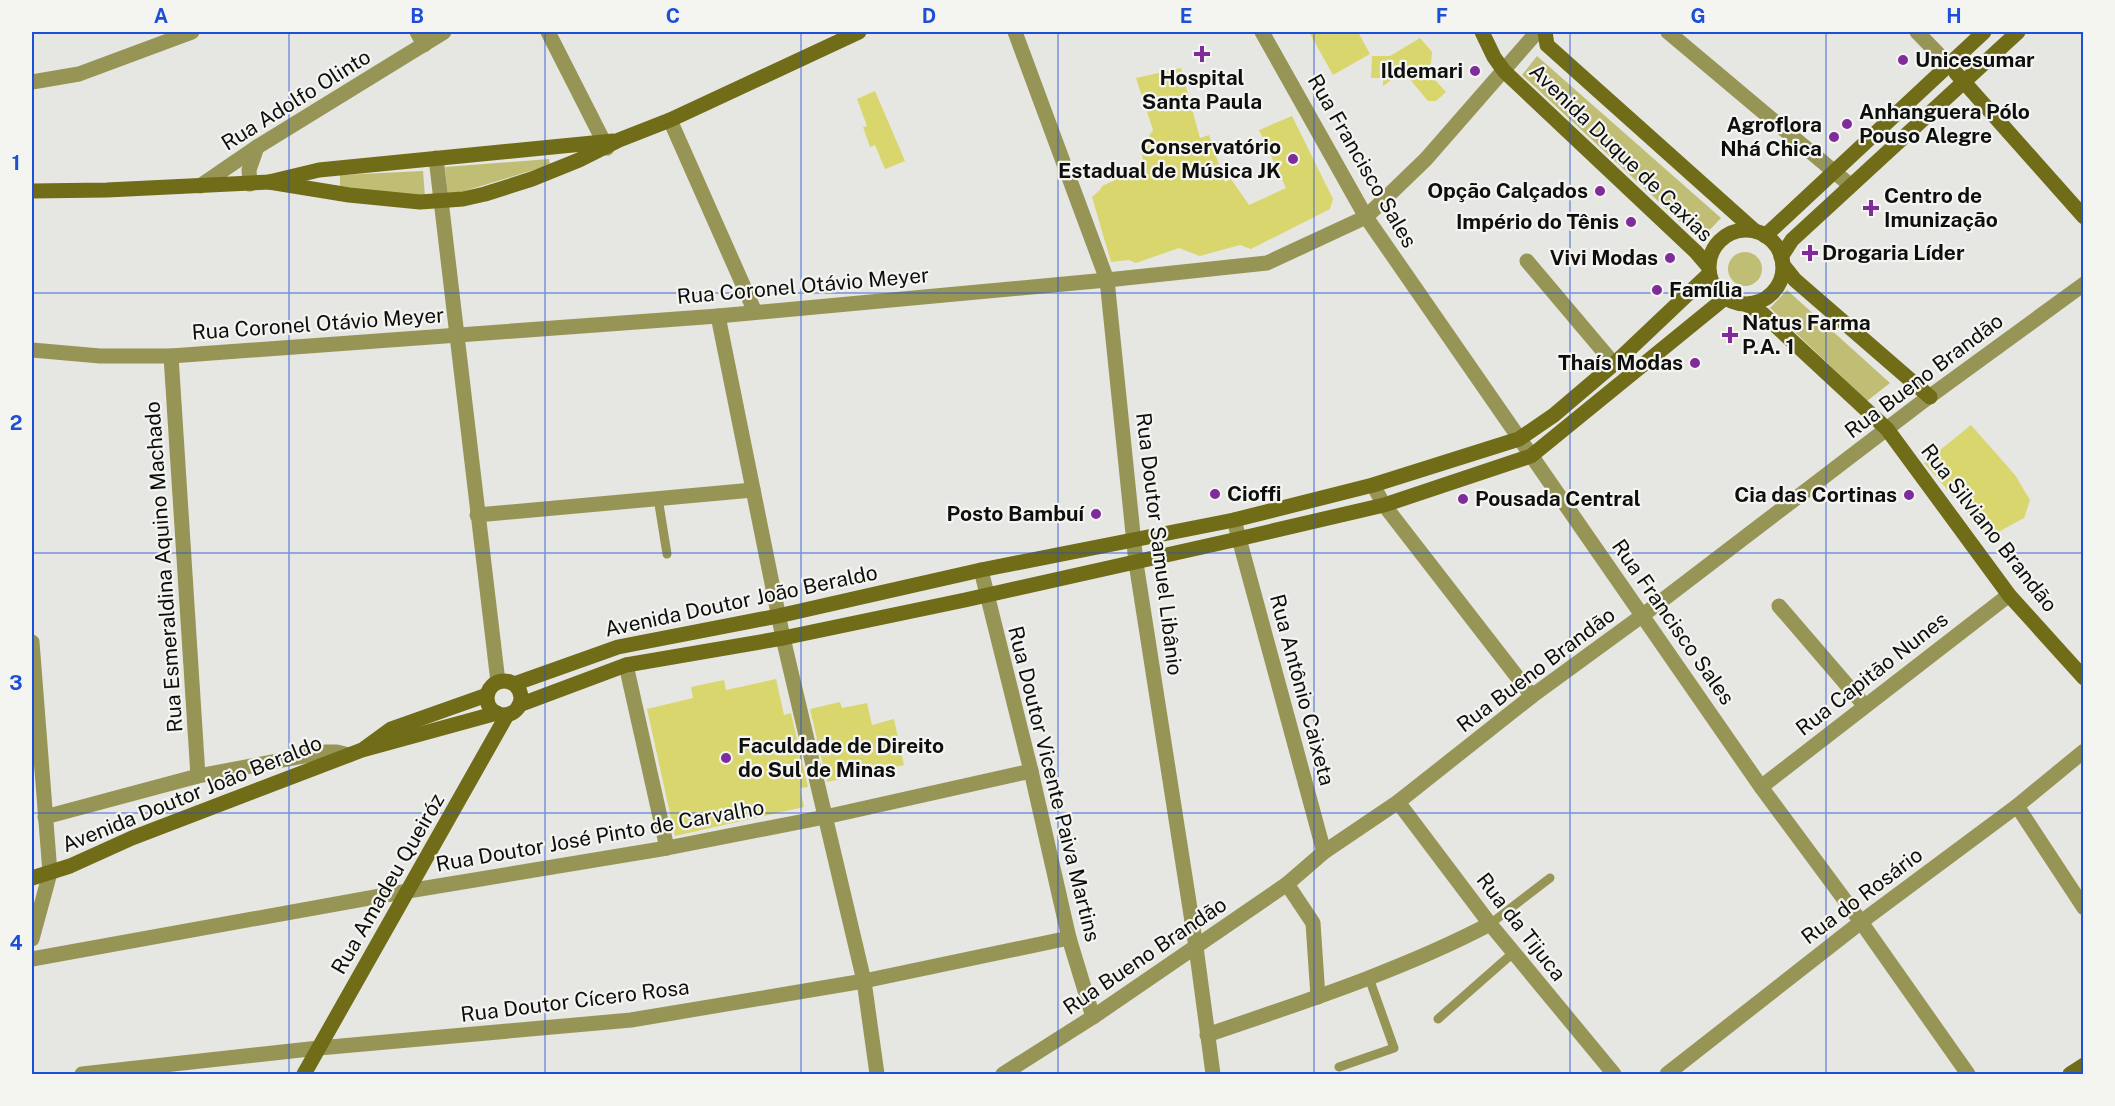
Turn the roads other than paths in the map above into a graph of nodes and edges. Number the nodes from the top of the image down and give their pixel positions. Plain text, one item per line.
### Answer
1 (192, 32) edge
2 (444, 32) edge
3 (548, 32) edge
4 (859, 32) edge
5 (1015, 32) edge
6 (1262, 32) edge
7 (1482, 32) edge
8 (1537, 32) edge
9 (1545, 32) edge
10 (1668, 32) edge
11 (1917, 32) edge
12 (1984, 32) edge
13 (2018, 32) edge
14 (421, 38) edge
15 (1949, 65) junction
16 (1504, 71) junction
17 (1963, 81) junction
18 (32, 82) edge
19 (670, 120) junction
20 (610, 143) junction
21 (257, 147) junction
22 (436, 158) junction
23 (1833, 171) junction
24 (269, 182) junction
25 (250, 184) junction
26 (1851, 185) junction
27 (200, 186) junction
28 (32, 191) edge
29 (440, 202) junction
30 (1366, 217) junction
31 (2084, 217) edge
32 (1760, 233) junction
33 (1527, 261) dead end
34 (1782, 261) junction
35 (1709, 270) junction
36 (1107, 280) junction
37 (2084, 284) edge
38 (1725, 298) junction
39 (1747, 305) junction
40 (754, 312) junction
41 (718, 316) junction
42 (456, 335) junction
43 (32, 350) edge
44 (171, 356) junction
45 (1614, 364) junction
46 (1930, 397) junction
47 (1887, 429) junction
48 (1519, 439) junction
49 (1531, 456) junction
50 (1373, 486) junction
51 (753, 490) junction
52 (658, 498) junction
53 (1384, 505) junction
54 (477, 515) junction
55 (1233, 520) junction
56 (1239, 539) junction
57 (1134, 541) junction
58 (667, 554) dead end
59 (1136, 563) junction
60 (981, 570) junction
61 (2009, 595) junction
62 (987, 596) junction
63 (1779, 606) dead end
64 (1643, 615) junction
65 (778, 616) junction
66 (783, 638) junction
67 (32, 642) edge
68 (626, 665) junction
69 (2084, 678) edge
70 (498, 682) junction
71 (514, 684) junction
72 (487, 695) junction
73 (1532, 696) junction
74 (519, 705) junction
75 (1865, 706) junction
76 (502, 714) junction
77 (2084, 751) edge
78 (356, 752) junction
79 (1031, 771) junction
80 (198, 776) junction
81 (1761, 787) junction
82 (1398, 802) junction
83 (2017, 806) junction
84 (45, 817) junction
85 (825, 817) junction
86 (667, 848) junction
87 (1324, 852) junction
88 (50, 873) junction
89 (32, 878) edge
90 (1550, 878) dead end
91 (1287, 884) junction
92 (408, 891) junction
93 (2084, 908) edge
94 (1861, 922) junction
95 (1490, 924) junction
96 (1069, 938) junction
97 (32, 939) edge
98 (1196, 947) junction
99 (1513, 953) junction
100 (32, 959) edge
101 (1369, 978) junction
102 (864, 981) junction
103 (1318, 997) junction
104 (1093, 1017) junction
105 (1438, 1019) dead end
106 (1207, 1035) junction
107 (319, 1048) junction
108 (2084, 1065) edge
109 (1338, 1067) dead end
110 (82, 1074) edge
111 (304, 1074) edge
112 (877, 1074) edge
113 (1003, 1074) edge
114 (1213, 1074) edge
115 (1614, 1074) edge
116 (1667, 1074) edge
117 (1968, 1074) edge
118 (2070, 1074) edge

1 - 18 street
2 - 14 street, Rua Adolfo Olinto
3 - 20 street
4 - 19 street
5 - 36 street, Rua Doutor Samuel Libânio
6 - 30 street, Rua Francisco Sales
7 - 16 street, Avenida Duque de Caxias
8 - 16 street, Avenida Duque de Caxias
9 - 32 street, Avenida Duque de Caxias
10 - 23 street
11 - 15 street
12 - 15 street
13 - 17 street
14 - 21 street, Rua Adolfo Olinto
15 - 17 street
15 - 23 street
16 - 30 street, Rua Coronel Otávio Meyer
16 - 35 street, Avenida Duque de Caxias
17 - 26 street
17 - 31 street
19 - 20 street
19 - 40 street
20 - 22 street
20 - 29 street
21 - 25 street
21 - 27 street, Rua Adolfo Olinto
22 - 24 street
22 - 29 street
23 - 26 street
23 - 32 street
24 - 25 street
24 - 29 street
25 - 27 street
26 - 34 street
27 - 28 street
29 - 42 street
30 - 36 street, Rua Coronel Otávio Meyer
30 - 48 street, Rua Francisco Sales
32 - 34 street
32 - 35 street
33 - 45 street
34 - 39 street
34 - 46 street
35 - 38 street
35 - 45 street, Avenida Doutor João Beraldo
36 - 40 street, Rua Coronel Otávio Meyer
36 - 57 street, Rua Doutor Samuel Libânio
37 - 46 street, Rua Bueno Brandão
38 - 39 street
38 - 49 street, Avenida Doutor João Beraldo
39 - 47 street
40 - 41 street, Rua Coronel Otávio Meyer
41 - 42 street, Rua Coronel Otávio Meyer
41 - 51 street
42 - 44 street, Rua Coronel Otávio Meyer
42 - 54 street
43 - 44 street, Rua Coronel Otávio Meyer
44 - 80 street, Rua Esmeraldina Aquino Machado
45 - 48 street, Avenida Doutor João Beraldo
46 - 47 street, Rua Bueno Brandão
47 - 61 street, Rua Silviano Brandão
47 - 64 street, Rua Bueno Brandão
48 - 49 street, Rua Francisco Sales
48 - 50 street, Avenida Doutor João Beraldo
49 - 53 street, Avenida Doutor João Beraldo
49 - 64 street, Rua Francisco Sales
50 - 53 street
50 - 55 street, Avenida Doutor João Beraldo
51 - 52 street
51 - 65 street
52 - 54 street
52 - 58 lane
53 - 56 street, Avenida Doutor João Beraldo
53 - 73 street
54 - 70 street
55 - 56 street
55 - 57 street, Avenida Doutor João Beraldo
56 - 59 street, Avenida Doutor João Beraldo
56 - 87 street, Rua Antônio Caixeta
57 - 59 street, Rua Doutor Samuel Libânio
57 - 60 street, Avenida Doutor João Beraldo
59 - 62 street, Avenida Doutor João Beraldo
59 - 98 street, Rua Doutor Samuel Libânio
60 - 62 street
60 - 65 street, Avenida Doutor João Beraldo
61 - 69 street, Rua Silviano Brandão
61 - 75 street, Rua Capitão Nunes
62 - 66 street, Avenida Doutor João Beraldo
62 - 79 street, Rua Doutor Vicente Paiva Martins
63 - 75 street
64 - 73 street, Rua Bueno Brandão
64 - 81 street, Rua Francisco Sales
65 - 66 street
65 - 71 street, Avenida Doutor João Beraldo
66 - 68 street, Avenida Doutor João Beraldo
66 - 85 street
67 - 84 street
68 - 74 street, Avenida Doutor João Beraldo
68 - 86 street
70 - 71 street
70 - 72 street
71 - 74 street
72 - 76 street
72 - 78 street, Avenida Doutor João Beraldo
73 - 82 street, Rua Bueno Brandão
74 - 76 street
75 - 81 street, Rua Capitão Nunes
76 - 78 street, Avenida Doutor João Beraldo
76 - 92 street, Rua Amadeu Queiróz
77 - 83 street, Rua do Rosário
78 - 80 street, Avenida Doutor João Beraldo
78 - 88 street, Avenida Doutor João Beraldo
79 - 85 street, Rua Doutor José Pinto de Carvalho
79 - 96 street, Rua Doutor Vicente Paiva Martins
80 - 84 street, Avenida Doutor João Beraldo
81 - 94 street, Rua Francisco Sales
82 - 87 street, Rua Bueno Brandão
82 - 95 street, Rua da Tijuca
83 - 93 street
83 - 94 street, Rua do Rosário
84 - 88 street
85 - 86 street, Rua Doutor José Pinto de Carvalho
85 - 102 street
86 - 92 street, Rua Doutor José Pinto de Carvalho
87 - 91 street, Rua Bueno Brandão
88 - 89 street, Avenida Doutor João Beraldo
88 - 97 street
90 - 95 lane
91 - 98 street, Rua Bueno Brandão
91 - 103 street
92 - 100 street, Rua Doutor José Pinto de Carvalho
92 - 107 street, Rua Amadeu Queiróz
94 - 116 street, Rua do Rosário
94 - 117 street, Rua Francisco Sales
95 - 99 street, Rua da Tijuca
95 - 101 street
96 - 102 street, Rua Doutor Cícero Rosa
96 - 104 street, Rua Doutor Vicente Paiva Martins
98 - 104 street, Rua Bueno Brandão
98 - 106 street, Rua Doutor Samuel Libânio
99 - 105 lane
99 - 115 street, Rua da Tijuca
101 - 103 street
101 - 109 lane
102 - 107 street, Rua Doutor Cícero Rosa
102 - 112 street
103 - 106 street
104 - 113 street, Rua Bueno Brandão
106 - 114 street, Rua Doutor Samuel Libânio
107 - 110 street, Rua Doutor Cícero Rosa
107 - 111 street, Rua Amadeu Queiróz
108 - 118 street

